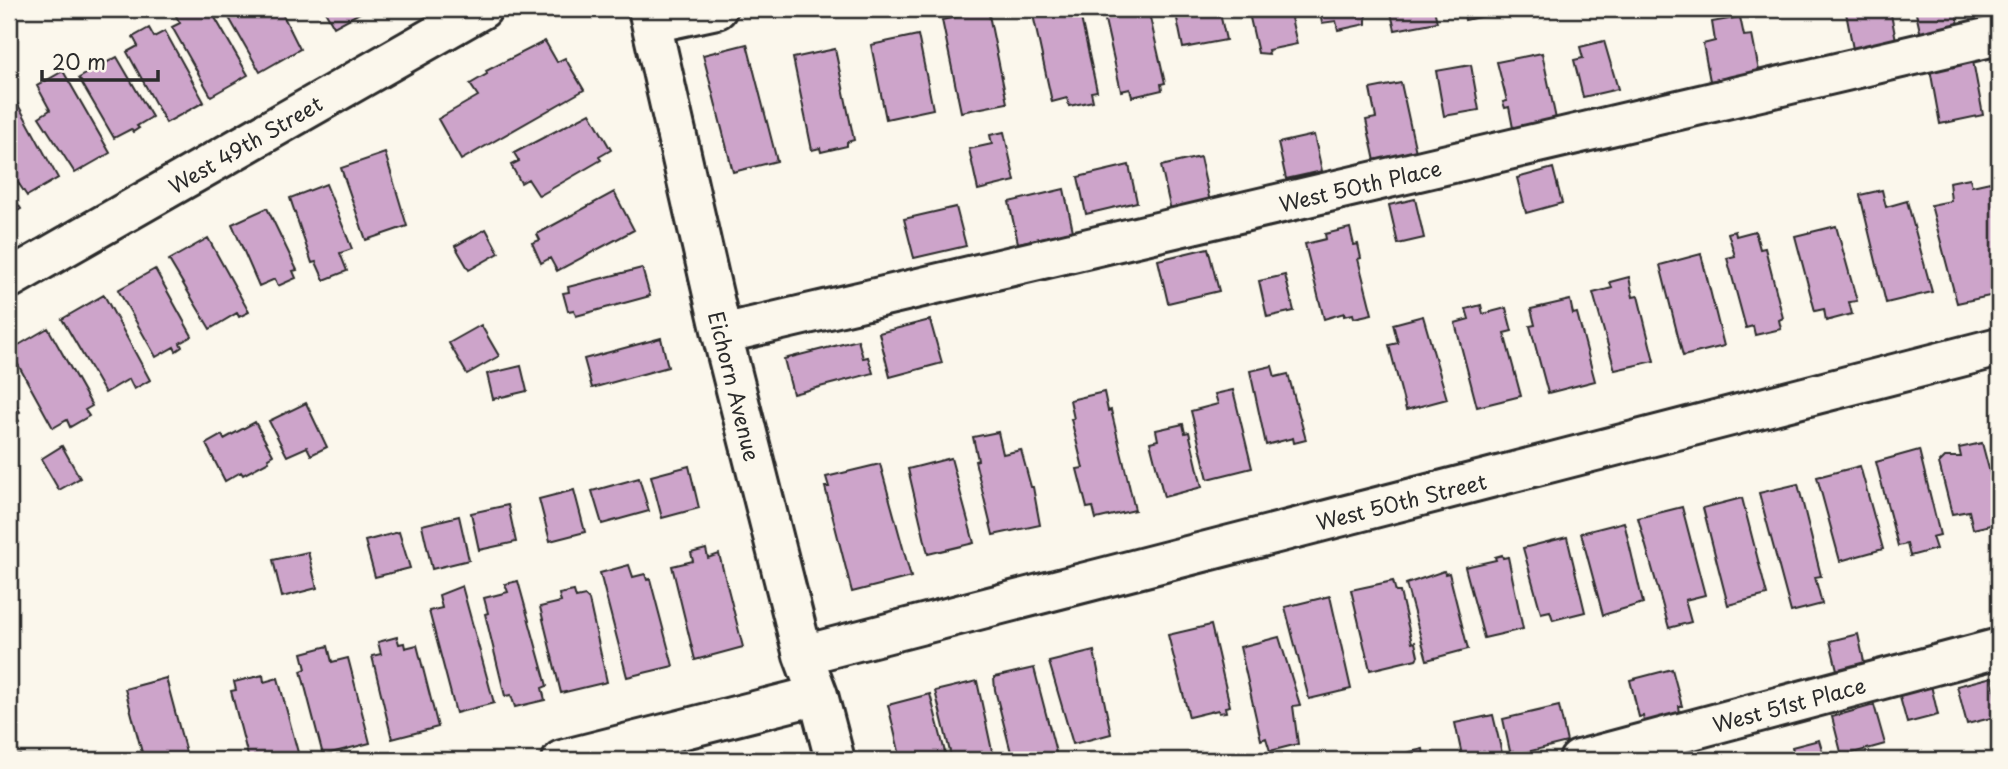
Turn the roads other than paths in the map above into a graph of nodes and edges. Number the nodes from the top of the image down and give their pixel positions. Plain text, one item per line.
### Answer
1 (482, 9) edge
2 (717, 9) edge
3 (650, 16) edge
4 (1999, 36) edge
5 (9, 279) edge
6 (722, 334) junction
7 (1999, 347) edge
8 (1999, 648) edge
9 (803, 655) junction
10 (818, 695) junction
11 (562, 760) edge
12 (835, 760) edge
13 (1579, 760) edge

1 - 5 street, West 49th Street
2 - 3 street
3 - 6 street, Eichorn Avenue
4 - 6 street, West 50th Place
6 - 9 street, Eichorn Avenue
7 - 9 street, West 50th Street
8 - 13 street, West 51st Place
9 - 10 street, Eichorn Avenue
10 - 11 street
10 - 12 street, Eichorn Avenue

